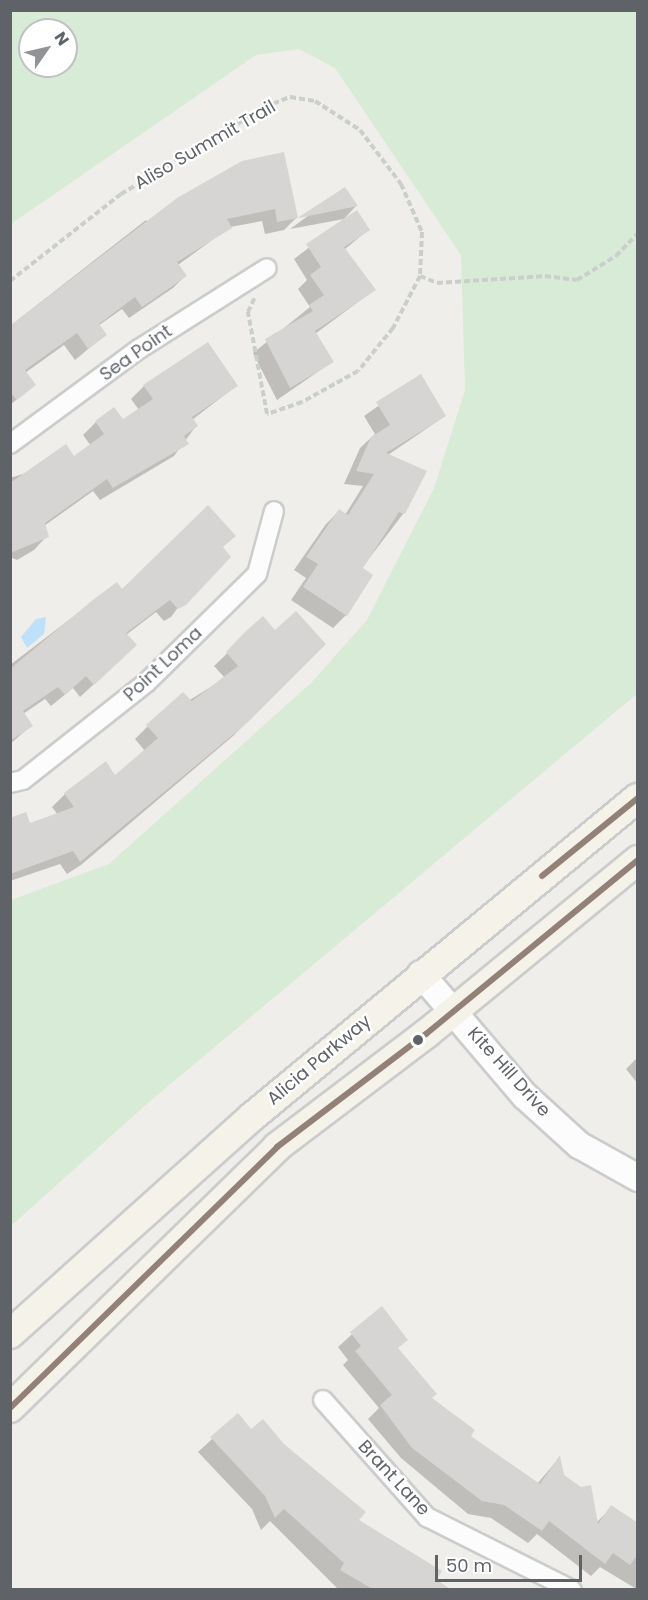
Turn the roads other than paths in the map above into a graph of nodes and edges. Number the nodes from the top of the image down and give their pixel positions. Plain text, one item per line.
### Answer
1 (267, 268) road end
2 (10, 444) edge
3 (274, 511) dead end
4 (10, 783) edge
5 (638, 798) edge
6 (638, 860) edge
7 (422, 974) junction
8 (454, 1011) junction
9 (638, 1178) edge
10 (10, 1334) edge
11 (323, 1400) dead end
12 (10, 1408) edge
13 (572, 1590) edge

1 - 2 street, Sea Point
3 - 4 street, Point Loma
5 - 7 main road, Alicia Parkway
6 - 8 main road
7 - 8 street, Kite Hill Drive
7 - 10 main road, Alicia Parkway
8 - 9 street, Kite Hill Drive
8 - 12 main road
11 - 13 street, Brant Lane

